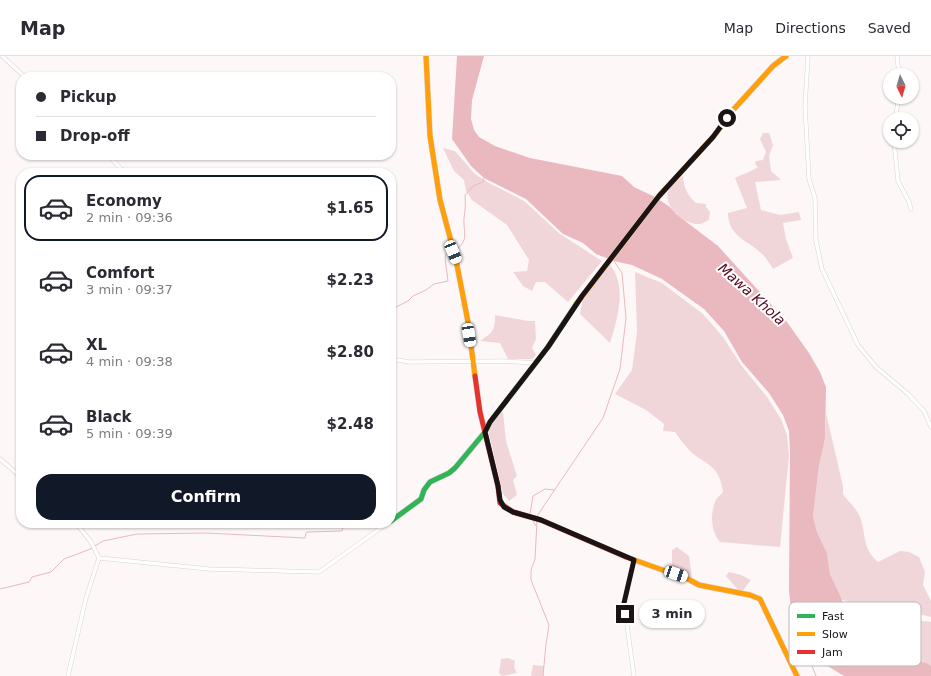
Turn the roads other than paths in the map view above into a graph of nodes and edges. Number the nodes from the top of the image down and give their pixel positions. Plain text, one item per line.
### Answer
1 (2, 56) edge
2 (426, 56) edge
3 (786, 56) edge
4 (808, 56) edge
5 (897, 56) edge
6 (898, 68) edge
7 (20, 72) edge
8 (895, 148) edge
9 (113, 160) edge
10 (120, 168) edge
11 (910, 209) dead end
12 (396, 360) edge
13 (474, 361) junction
14 (534, 363) junction
15 (931, 427) edge
16 (485, 432) junction
17 (0, 460) edge
18 (16, 473) edge
19 (396, 517) edge
20 (79, 528) edge
21 (381, 528) edge
22 (99, 558) junction
23 (634, 560) junction
24 (789, 659) edge
25 (792, 666) edge
26 (68, 676) edge
27 (634, 676) edge
28 (797, 676) edge

1 - 7 street
2 - 13 street
3 - 14 street
4 - 15 street
5 - 6 street
8 - 11 street
9 - 10 street
12 - 13 street
13 - 14 street
13 - 16 street
14 - 16 street
16 - 19 street
16 - 23 street
17 - 18 street
20 - 22 street
21 - 22 street
22 - 26 street
23 - 24 street
23 - 27 street
25 - 28 street

